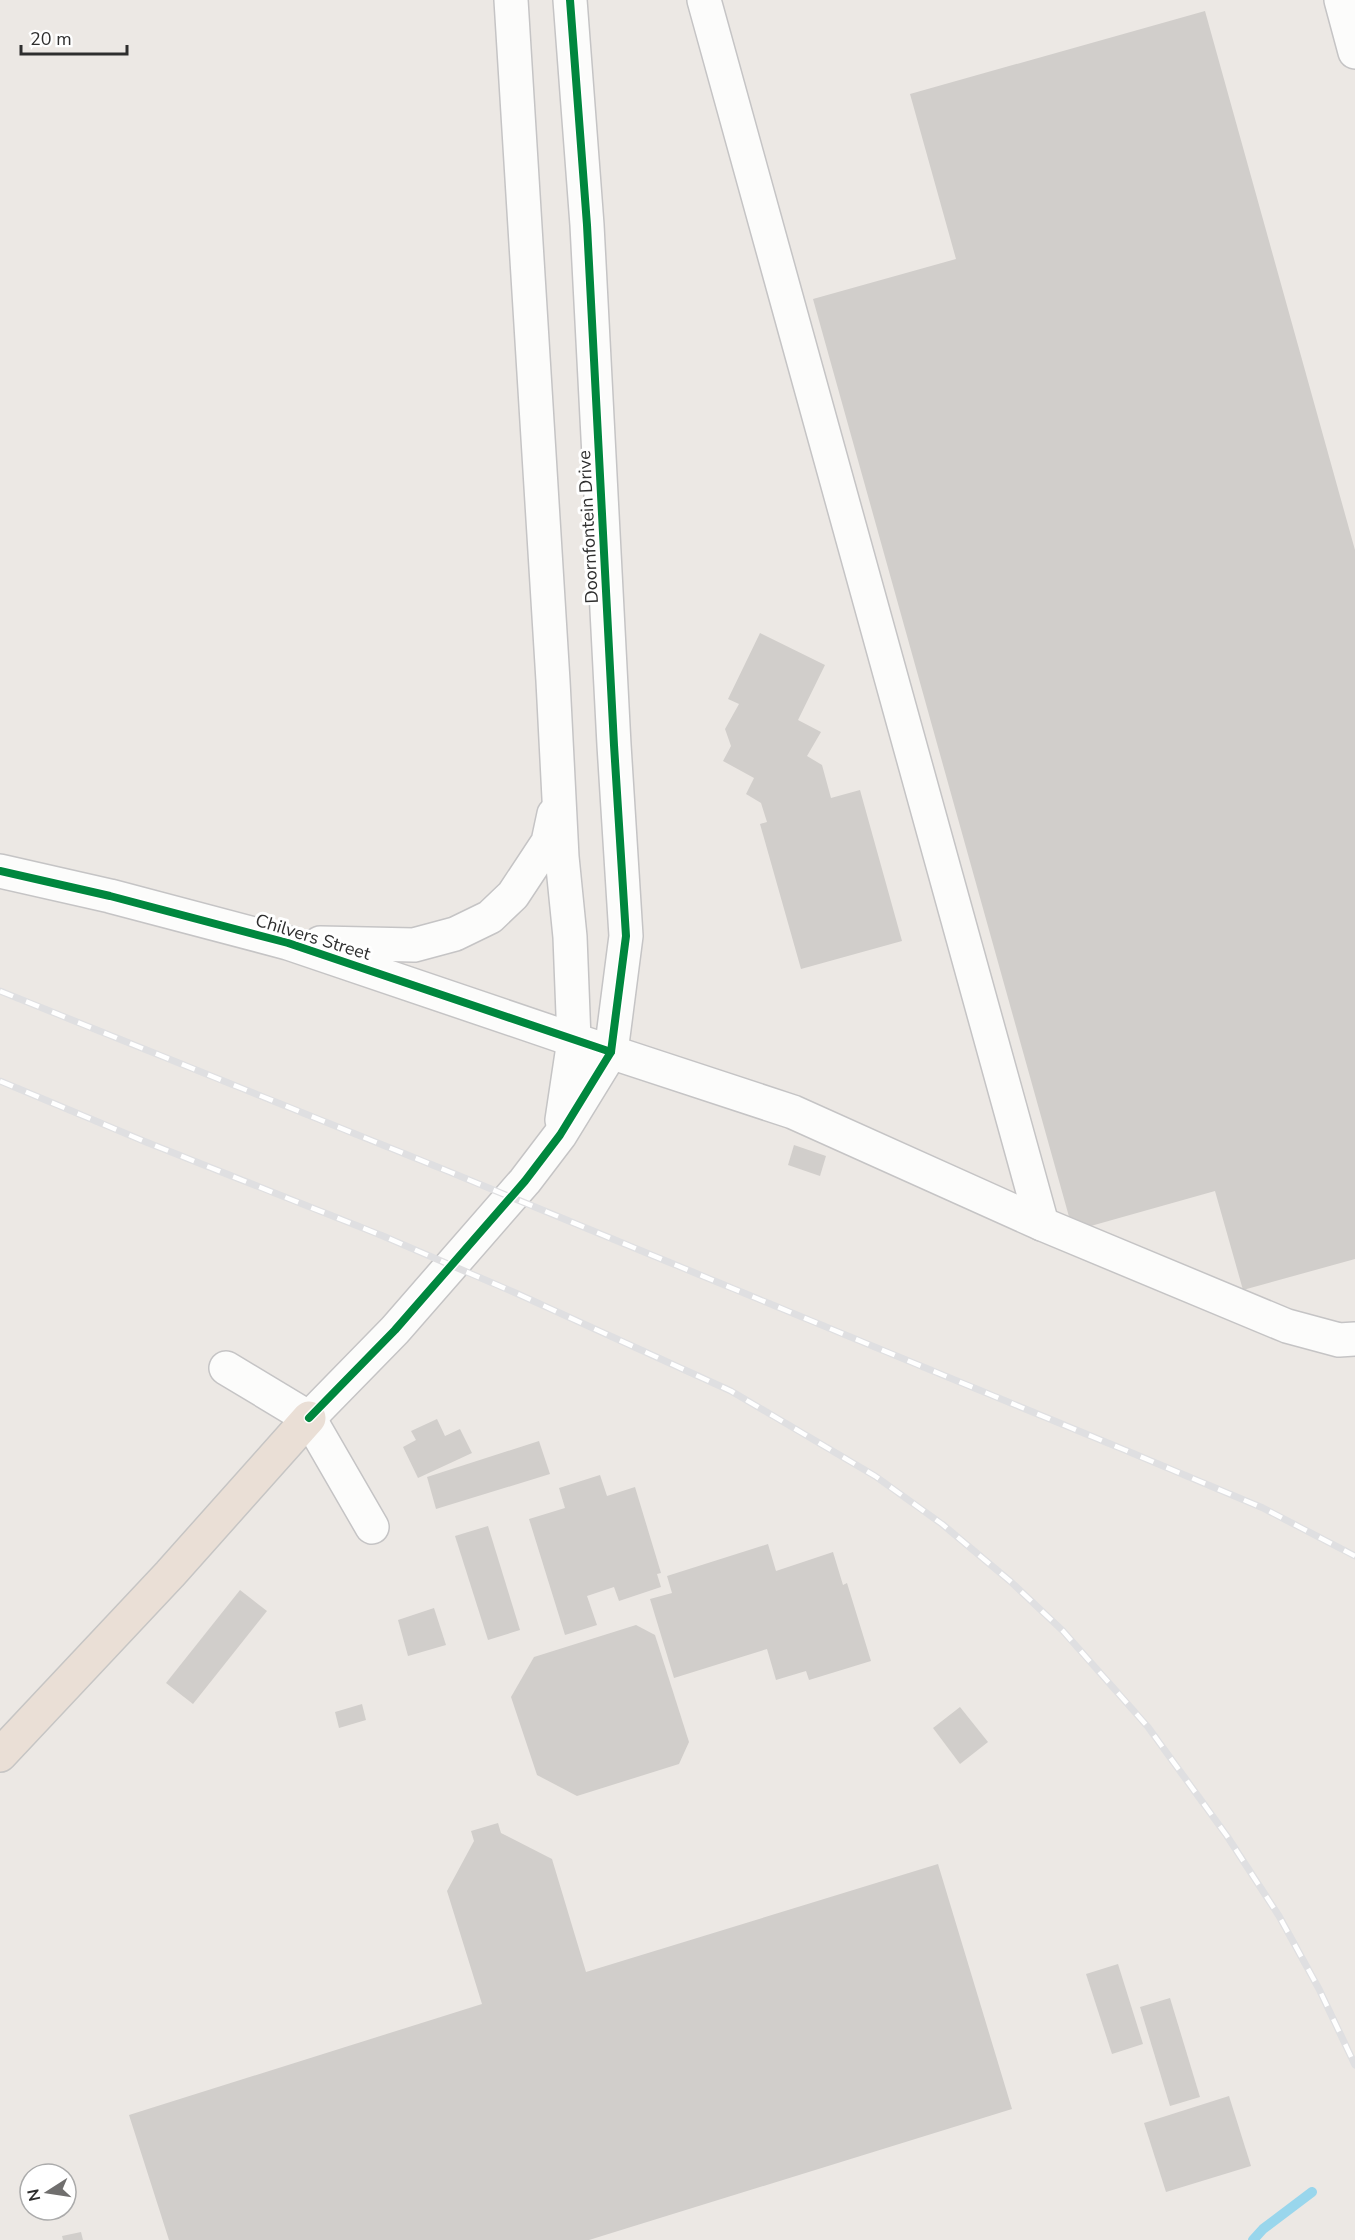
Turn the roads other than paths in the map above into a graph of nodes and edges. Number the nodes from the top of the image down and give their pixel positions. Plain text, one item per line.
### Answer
1 (511, 0) edge
2 (570, 0) edge
3 (704, 0) edge
4 (1341, 0) edge
5 (1355, 52) edge
6 (558, 790) junction
7 (0, 872) edge
8 (288, 942) junction
9 (574, 1040) junction
10 (611, 1052) junction
11 (560, 1135) junction
12 (1042, 1224) junction
13 (1355, 1339) edge
14 (226, 1368) dead end
15 (309, 1418) junction
16 (372, 1527) dead end
17 (0, 1755) edge

1 - 6 street
2 - 10 street, Doornfontein Drive
3 - 12 street
4 - 5 street
6 - 8 street
6 - 9 street
7 - 8 street, Chilvers Street
8 - 9 street, Chilvers Street
9 - 10 street, Chilvers Street
9 - 11 street
10 - 11 street
10 - 12 street, Chilvers Street
11 - 15 street
12 - 13 street, Chilvers Street
14 - 15 street
15 - 16 street
15 - 17 highway

